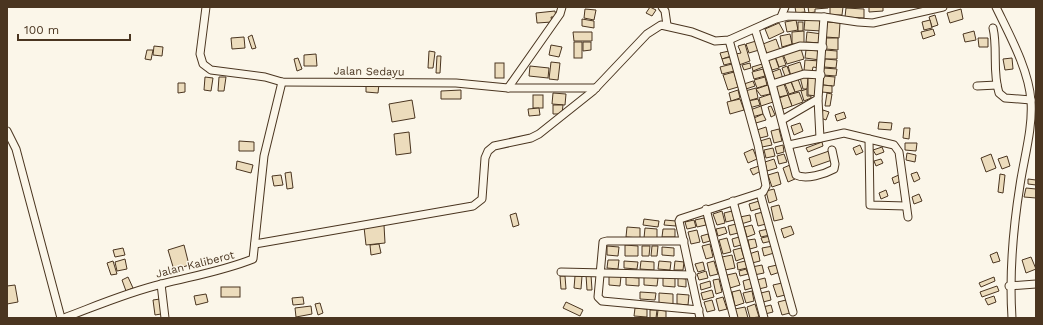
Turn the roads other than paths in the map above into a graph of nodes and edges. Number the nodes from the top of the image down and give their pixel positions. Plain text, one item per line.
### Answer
1 (206, 7) edge
2 (562, 7) edge
3 (662, 7) edge
4 (785, 7) edge
5 (943, 7) edge
6 (996, 7) edge
7 (781, 17) junction
8 (824, 17) junction
9 (667, 25) junction
10 (993, 28) dead end
11 (755, 29) junction
12 (729, 40) junction
13 (823, 47) junction
14 (764, 58) junction
15 (821, 75) junction
16 (282, 82) junction
17 (772, 84) junction
18 (997, 85) junction
19 (977, 86) dead end
20 (508, 88) junction
21 (596, 88) junction
22 (818, 99) junction
23 (1031, 100) junction
24 (782, 120) junction
25 (7, 131) edge
26 (820, 138) junction
27 (869, 139) junction
28 (789, 146) junction
29 (832, 150) dead end
30 (760, 193) junction
31 (733, 201) junction
32 (906, 206) junction
33 (706, 209) junction
34 (908, 217) dead end
35 (684, 241) junction
36 (255, 244) junction
37 (561, 272) dead end
38 (600, 272) junction
39 (692, 275) junction
40 (161, 284) junction
41 (1036, 284) edge
42 (1010, 286) junction
43 (699, 310) junction
44 (793, 312) dead end
45 (61, 318) edge
46 (64, 318) edge
47 (165, 318) edge
48 (700, 318) edge
49 (734, 318) edge
50 (764, 318) edge
51 (1012, 318) edge

1 - 16 street, Jalan Sedayu
2 - 20 street
3 - 9 street
4 - 7 street
5 - 8 street
6 - 23 street
7 - 8 street
7 - 11 street
8 - 13 street
9 - 12 street
9 - 21 street
10 - 18 street
11 - 12 street
11 - 14 street
12 - 30 street
13 - 14 street
13 - 15 street
14 - 17 street
15 - 17 street
15 - 22 street
16 - 20 street, Jalan Sedayu
16 - 36 street, Jalan Kaliberot
17 - 24 street
18 - 19 street
18 - 23 street
20 - 21 street, Jalan Sedayu
21 - 36 street
22 - 24 street
22 - 26 street
23 - 42 street
24 - 28 street
25 - 45 street
26 - 27 street
26 - 28 street
27 - 32 street
27 - 32 street
28 - 29 street
30 - 31 street
30 - 44 street
31 - 33 street
31 - 50 street
32 - 34 street
33 - 35 street
33 - 49 street
35 - 38 street
35 - 39 street
36 - 40 street, Jalan Kaliberot
37 - 38 street
38 - 39 street
38 - 43 street
39 - 43 street
40 - 46 street, Jalan Kaliberot
40 - 47 street
41 - 42 street
42 - 51 street
43 - 48 street

